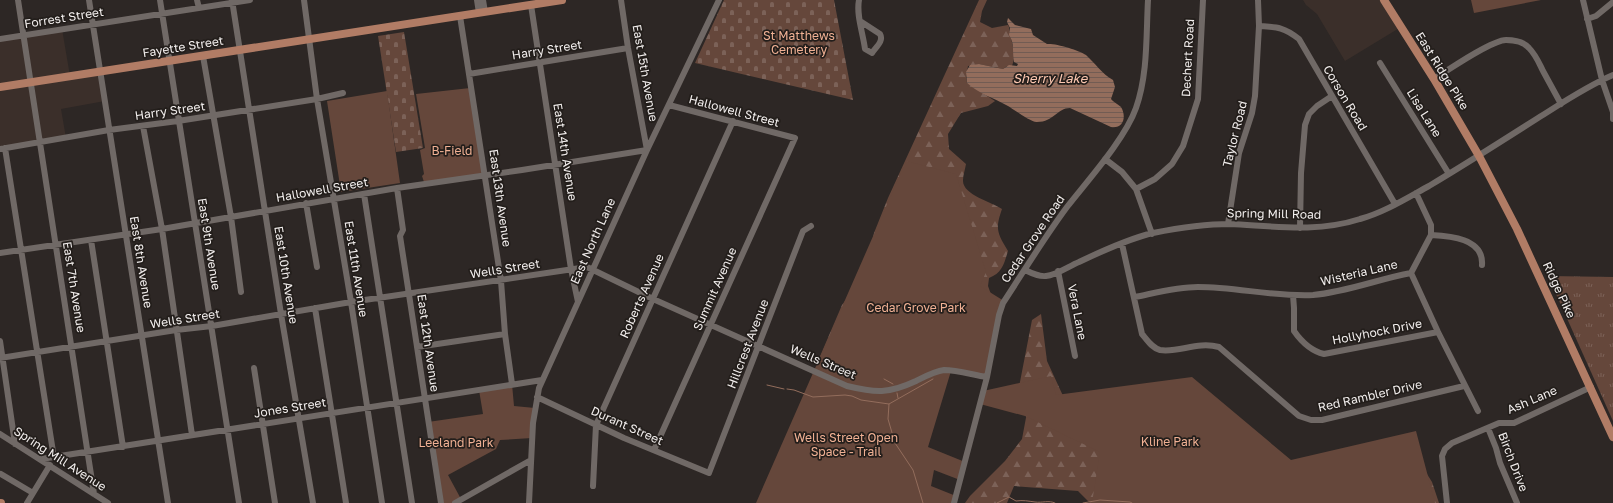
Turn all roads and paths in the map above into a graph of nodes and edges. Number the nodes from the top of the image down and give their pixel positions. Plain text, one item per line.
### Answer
1 (18, 0) edge
2 (89, 0) edge
3 (160, 0) edge
4 (197, 0) edge
5 (250, 0) edge
6 (304, 0) edge
7 (477, 0) edge
8 (483, 0) edge
9 (562, 0) edge
10 (621, 0) edge
11 (719, 0) edge
12 (859, 0) edge
13 (1148, 0) edge
14 (1202, 0) edge
15 (1258, 0) edge
16 (1384, 0) edge
17 (1583, 0) edge
18 (232, 1) edge
19 (551, 1) edge
20 (1613, 2) edge
21 (531, 6) junction
22 (198, 8) junction
23 (482, 12) junction
24 (162, 14) junction
25 (460, 16) junction
26 (1587, 19) junction
27 (860, 22) junction
28 (93, 24) junction
29 (1259, 26) junction
30 (23, 35) junction
31 (0, 39) edge
32 (309, 39) junction
33 (628, 48) junction
34 (239, 50) junction
35 (203, 56) junction
36 (170, 61) junction
37 (539, 63) junction
38 (1380, 63) dead end
39 (100, 72) junction
40 (469, 74) junction
41 (1613, 75) edge
42 (1434, 79) junction
43 (1602, 80) junction
44 (31, 83) junction
45 (0, 87) edge
46 (343, 93) dead end
47 (1332, 96) junction
48 (317, 99) junction
49 (1561, 104) junction
50 (669, 105) junction
51 (250, 109) junction
52 (214, 115) junction
53 (1613, 119) edge
54 (178, 121) junction
55 (733, 121) junction
56 (144, 126) junction
57 (109, 130) junction
58 (795, 138) joint
59 (41, 142) junction
60 (2, 149) edge
61 (647, 150) junction
62 (1479, 156) junction
63 (1105, 158) junction
64 (556, 164) junction
65 (1449, 174) junction
66 (486, 175) junction
67 (397, 188) junction
68 (1136, 189) junction
69 (1416, 193) junction
70 (364, 194) junction
71 (334, 200) junction
72 (306, 203) junction
73 (1395, 204) junction
74 (266, 211) junction
75 (231, 217) junction
76 (194, 223) junction
77 (1228, 224) junction
78 (811, 226) dead end
79 (1300, 228) junction
80 (162, 229) junction
81 (126, 234) junction
82 (1152, 234) junction
83 (1431, 235) junction
84 (91, 240) junction
85 (56, 244) junction
86 (1122, 244) junction
87 (21, 250) junction
88 (0, 253) edge
89 (1482, 265) dead end
90 (317, 267) dead end
91 (571, 269) junction
92 (592, 269) junction
93 (1025, 270) junction
94 (1058, 271) junction
95 (1411, 273) junction
96 (501, 281) junction
97 (241, 292) dead end
98 (410, 294) junction
99 (1293, 295) junction
100 (1135, 297) junction
101 (380, 299) junction
102 (653, 299) junction
103 (351, 302) junction
104 (578, 302) junction
105 (315, 308) junction
106 (281, 314) junction
107 (711, 324) junction
108 (212, 326) junction
109 (176, 330) junction
110 (1438, 332) junction
111 (505, 334) junction
112 (142, 336) junction
113 (0, 341) edge
114 (105, 341) junction
115 (759, 346) junction
116 (73, 347) junction
117 (417, 347) junction
118 (37, 353) junction
119 (1075, 356) dead end
120 (1, 358) edge
121 (254, 368) dead end
122 (987, 377) junction
123 (542, 380) junction
124 (512, 384) junction
125 (1464, 386) junction
126 (1591, 387) junction
127 (7, 395) junction
128 (0, 396) edge
129 (537, 397) junction
130 (425, 399) junction
131 (396, 403) junction
132 (368, 407) junction
133 (1478, 411) dead end
134 (332, 413) junction
135 (298, 418) junction
136 (263, 424) junction
137 (596, 425) junction
138 (1488, 428) junction
139 (227, 430) junction
140 (0, 434) edge
141 (192, 435) junction
142 (1613, 437) edge
143 (158, 440) junction
144 (15, 444) junction
145 (123, 447) junction
146 (654, 450) junction
147 (88, 452) junction
148 (54, 458) junction
149 (41, 459) junction
150 (531, 460) junction
151 (50, 465) junction
152 (709, 473) joint
153 (1, 474) dead end
154 (593, 486) dead end
155 (33, 493) junction
156 (94, 494) junction
157 (27, 503) edge
158 (108, 503) edge
159 (168, 503) edge
160 (239, 503) edge
161 (275, 503) edge
162 (313, 503) edge
163 (346, 503) edge
164 (382, 503) edge
165 (412, 503) edge
166 (441, 503) edge
167 (455, 503) edge
168 (529, 503) edge
169 (954, 503) edge
170 (1447, 503) edge
171 (1517, 503) edge

1 - 30 street, East 7th Avenue
2 - 28 street, East 8th Avenue
3 - 24 street, East 9th Avenue
4 - 22 street
5 - 18 street, Forrest Street
6 - 32 street, East 11th Avenue
7 - 23 street
8 - 23 street
9 - 19 main road, Fayette Street
10 - 33 street, East 15th Avenue
11 - 50 street, East North Lane
12 - 27 street
13 - 63 street, Cedar Grove Road
14 - 68 street, Dechert Road
15 - 29 street, Taylor Road
16 - 42 main road, East Ridge Pike
17 - 26 street
18 - 22 street, Forrest Street
18 - 34 street, East 10th Avenue
19 - 21 main road, Fayette Street
20 - 26 street
21 - 23 main road, Fayette Street
21 - 37 street, East 14th Avenue
22 - 24 street, Forrest Street
23 - 25 main road, Fayette Street
24 - 28 street, Forrest Street
24 - 36 street, East 9th Avenue
25 - 32 main road, Fayette Street
25 - 40 street, East 13th Avenue
26 - 43 street
27 - 27 street
28 - 30 street, Forrest Street
28 - 39 street, East 8th Avenue
29 - 47 street, Corson Road
29 - 77 street, Taylor Road
30 - 31 street, Forrest Street
30 - 44 street, East 7th Avenue
32 - 34 main road, Fayette Street
32 - 48 street, East 11th Avenue
33 - 37 street, Harry Street
33 - 61 street, East 15th Avenue
34 - 35 main road, Fayette Street
34 - 51 street, East 10th Avenue
35 - 36 main road, Fayette Street
35 - 52 street
36 - 39 main road, Fayette Street
36 - 54 street, East 9th Avenue
37 - 40 street, Harry Street
37 - 64 street, East 14th Avenue
38 - 65 street, Lisa Lane
39 - 44 main road, Fayette Street
39 - 57 street, East 8th Avenue
40 - 66 street, East 13th Avenue
41 - 43 street, Spring Mill Road
42 - 49 street
42 - 62 main road, East Ridge Pike
43 - 49 street, Spring Mill Road
43 - 53 street
44 - 45 main road, Fayette Street
44 - 59 street, East 7th Avenue
46 - 48 street, Harry Street
47 - 73 street, Corson Road
47 - 79 street
48 - 51 street, Harry Street
48 - 71 street, East 11th Avenue
49 - 62 street, Spring Mill Road
50 - 55 street, Hallowell Street
50 - 61 street, East North Lane
51 - 52 street, Harry Street
51 - 74 street, East 10th Avenue
52 - 54 street, Harry Street
52 - 75 street
54 - 56 street, Harry Street
54 - 76 street, East 9th Avenue
55 - 58 street, Hallowell Street
55 - 102 street, Roberts Avenue
56 - 57 street, Harry Street
56 - 80 street
57 - 59 street, Harry Street
57 - 81 street, East 8th Avenue
58 - 107 street, Summit Avenue
59 - 60 street, Harry Street
59 - 85 street, East 7th Avenue
60 - 87 street
61 - 64 street, Hallowell Street
61 - 92 street, East North Lane
62 - 65 street, Spring Mill Road
62 - 126 main road, Ridge Pike
63 - 68 street
63 - 93 street, Cedar Grove Road
64 - 66 street, Hallowell Street
64 - 91 street, East 14th Avenue
65 - 69 street, Spring Mill Road
66 - 67 street, Hallowell Street
66 - 96 street, East 13th Avenue
67 - 70 street, Hallowell Street
67 - 98 street, East 12th Avenue
68 - 82 street
69 - 73 street, Spring Mill Road
69 - 83 street
70 - 71 street, Hallowell Street
70 - 101 street
71 - 72 street, Hallowell Street
71 - 103 street, East 11th Avenue
72 - 74 street, Hallowell Street
72 - 90 street
73 - 79 street, Spring Mill Road
74 - 75 street, Hallowell Street
74 - 106 street, East 10th Avenue
75 - 76 street, Hallowell Street
75 - 97 street
76 - 80 street, Hallowell Street
76 - 108 street, East 9th Avenue
77 - 79 street, Spring Mill Road
77 - 82 street, Spring Mill Road
78 - 115 street, Hillcrest Avenue
80 - 81 street, Hallowell Street
80 - 109 street
81 - 84 street, Hallowell Street
81 - 112 street, East 8th Avenue
82 - 86 street, Spring Mill Road
83 - 89 street
83 - 95 street
84 - 85 street, Hallowell Street
84 - 114 street
85 - 87 street, Hallowell Street
85 - 116 street, East 7th Avenue
86 - 94 street, Spring Mill Road
86 - 100 street, Red Rambler Drive
87 - 88 street, Hallowell Street
87 - 118 street
91 - 92 street, Wells Street
91 - 96 street, Wells Street
91 - 104 street, East 14th Avenue
92 - 102 street, Wells Street
92 - 104 street, East North Lane
93 - 94 street, Spring Mill Road
93 - 122 street, Cedar Grove Road
94 - 119 street, Vera Lane
95 - 99 street, Wisteria Lane
95 - 110 street, Wisteria Lane
96 - 98 street, Wells Street
96 - 111 street, East 13th Avenue
98 - 101 street, Wells Street
98 - 117 street, East 12th Avenue
99 - 100 street, Wisteria Lane
99 - 110 street, Hollyhock Drive
100 - 125 street, Red Rambler Drive
101 - 103 street, Wells Street
101 - 131 street
102 - 107 street, Wells Street
102 - 137 street, Roberts Avenue
103 - 105 street, Wells Street
103 - 132 street, East 11th Avenue
104 - 123 street, East North Lane
105 - 106 street, Wells Street
105 - 134 street
106 - 108 street, Wells Street
106 - 135 street, East 10th Avenue
107 - 115 street, Wells Street
107 - 146 street, Summit Avenue
108 - 109 street, Wells Street
108 - 139 street, East 9th Avenue
109 - 112 street, Wells Street
109 - 141 street
110 - 125 street, Wisteria Lane
111 - 117 street
111 - 124 street, East 13th Avenue
112 - 114 street, Wells Street
112 - 143 street, East 8th Avenue
113 - 120 street
114 - 116 street, Wells Street
114 - 145 street
115 - 122 street, Wells Street
115 - 152 street, Hillcrest Avenue
116 - 118 street, Wells Street
116 - 147 street, East 7th Avenue
117 - 130 street, East 12th Avenue
118 - 120 street, Wells Street
118 - 148 street
120 - 127 street
121 - 136 street
122 - 169 street, Cedar Grove Road
123 - 124 street, Jones Street
123 - 129 street, East North Lane
124 - 130 street, Jones Street
125 - 133 street, Wisteria Lane
126 - 138 street, Ash Lane
126 - 142 main road, Ridge Pike
127 - 128 street
127 - 144 street
129 - 137 street, Durant Street
129 - 150 street, East North Lane
130 - 131 street, Jones Street
130 - 166 street, East 12th Avenue
131 - 132 street, Jones Street
131 - 165 street
132 - 134 street, Jones Street
132 - 164 street, East 11th Avenue
134 - 135 street, Jones Street
134 - 163 street
135 - 136 street, Jones Street
135 - 162 street, East 10th Avenue
136 - 139 street, Jones Street
136 - 161 street
137 - 146 street, Durant Street
137 - 154 street, Roberts Avenue
138 - 170 street, Ash Lane
138 - 171 street, Birch Drive
139 - 141 street, Jones Street
139 - 160 street, East 9th Avenue
140 - 144 street, Spring Mill Avenue
141 - 143 street, Jones Street
143 - 145 street, Jones Street
143 - 159 street, East 8th Avenue
144 - 149 street, Spring Mill Avenue
145 - 147 street, Jones Street
146 - 152 street, Durant Street
147 - 148 street, Jones Street
147 - 156 street, East 7th Avenue
148 - 149 street, Jones Street
149 - 151 street, Spring Mill Avenue
150 - 167 street
150 - 168 street, East North Lane
151 - 155 street
151 - 156 street, Spring Mill Avenue
153 - 155 street
155 - 157 street
156 - 158 street, Spring Mill Avenue

